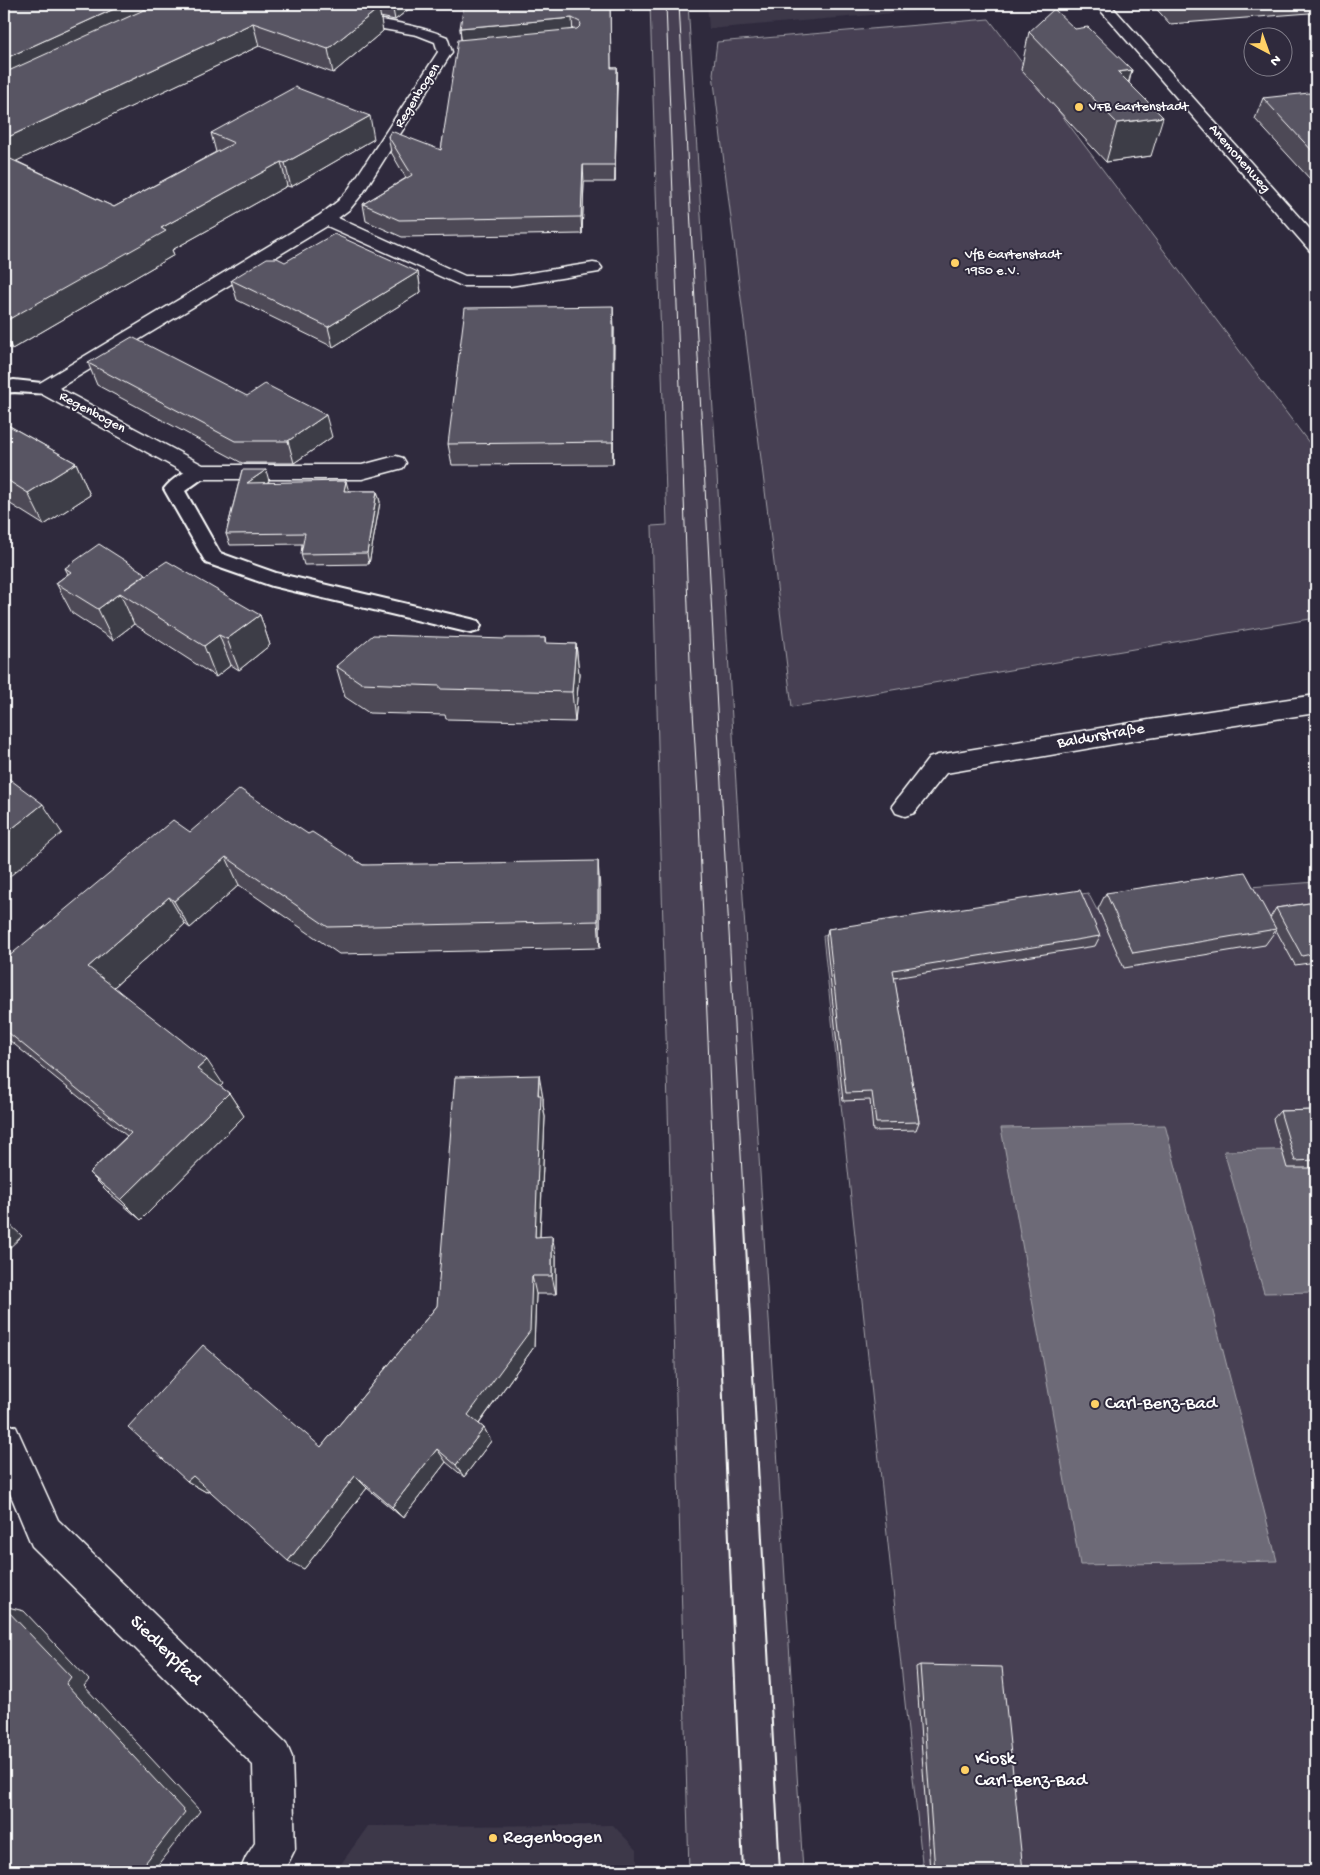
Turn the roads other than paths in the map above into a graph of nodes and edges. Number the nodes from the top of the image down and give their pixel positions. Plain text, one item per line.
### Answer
1 (296, 4) edge
2 (1102, 4) edge
3 (326, 219) junction
4 (1316, 247) edge
5 (592, 268) dead end
6 (4, 388) edge
7 (45, 388) junction
8 (396, 463) dead end
9 (199, 472) junction
10 (470, 626) dead end
11 (1316, 704) edge
12 (905, 806) dead end
13 (4, 1439) edge
14 (260, 1871) edge

1 - 3 street, Regenbogen
2 - 4 street, Anemonenweg
3 - 5 street
3 - 7 street, Regenbogen
6 - 7 lane
7 - 9 street, Regenbogen
8 - 9 street, Regenbogen
9 - 10 lane
11 - 12 street, Baldurstraße
13 - 14 street, Siedlerpfad

